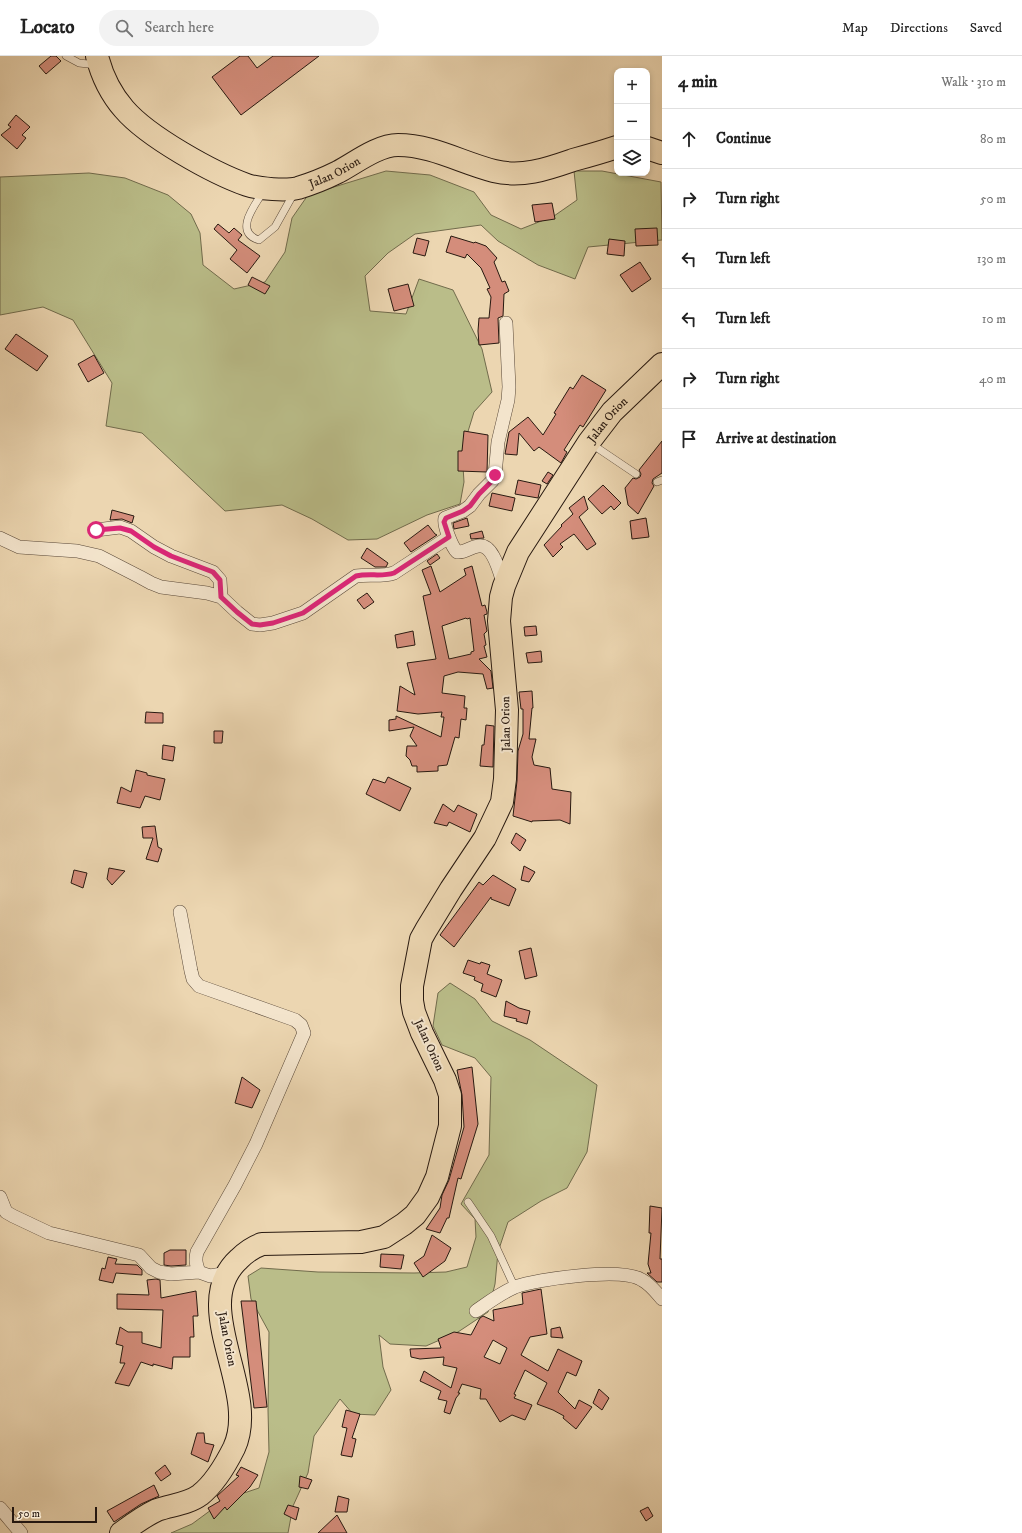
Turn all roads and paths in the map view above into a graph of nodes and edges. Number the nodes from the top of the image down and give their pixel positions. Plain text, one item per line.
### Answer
1 (66, 56) edge
2 (98, 61) edge
3 (614, 149) edge
4 (650, 149) edge
5 (662, 153) edge
6 (265, 188) junction
7 (298, 188) junction
8 (506, 323) dead end
9 (662, 364) edge
10 (589, 442) junction
11 (636, 474) dead end
12 (96, 530) dead end
13 (449, 537) junction
14 (0, 538) edge
15 (504, 586) junction
16 (221, 597) junction
17 (180, 912) dead end
18 (0, 1198) edge
19 (468, 1202) dead end
20 (199, 1272) junction
21 (228, 1273) junction
22 (515, 1288) junction
23 (662, 1299) edge
24 (476, 1311) dead end
25 (0, 1508) edge
26 (21, 1533) edge
27 (121, 1533) edge

1 - 2 lane
2 - 6 highway, Jalan Orion
3 - 7 highway, Jalan Orion
4 - 5 highway
6 - 7 highway, Jalan Orion
6 - 7 lane
8 - 13 street
9 - 10 highway, Jalan Orion
10 - 11 lane
10 - 15 highway, Jalan Orion
12 - 16 street
13 - 15 street
13 - 16 street
14 - 16 street
15 - 21 highway, Jalan Orion
17 - 20 street
18 - 20 street
19 - 22 lane
20 - 21 street
21 - 27 highway, Jalan Orion
22 - 23 street
22 - 24 street
25 - 26 street

